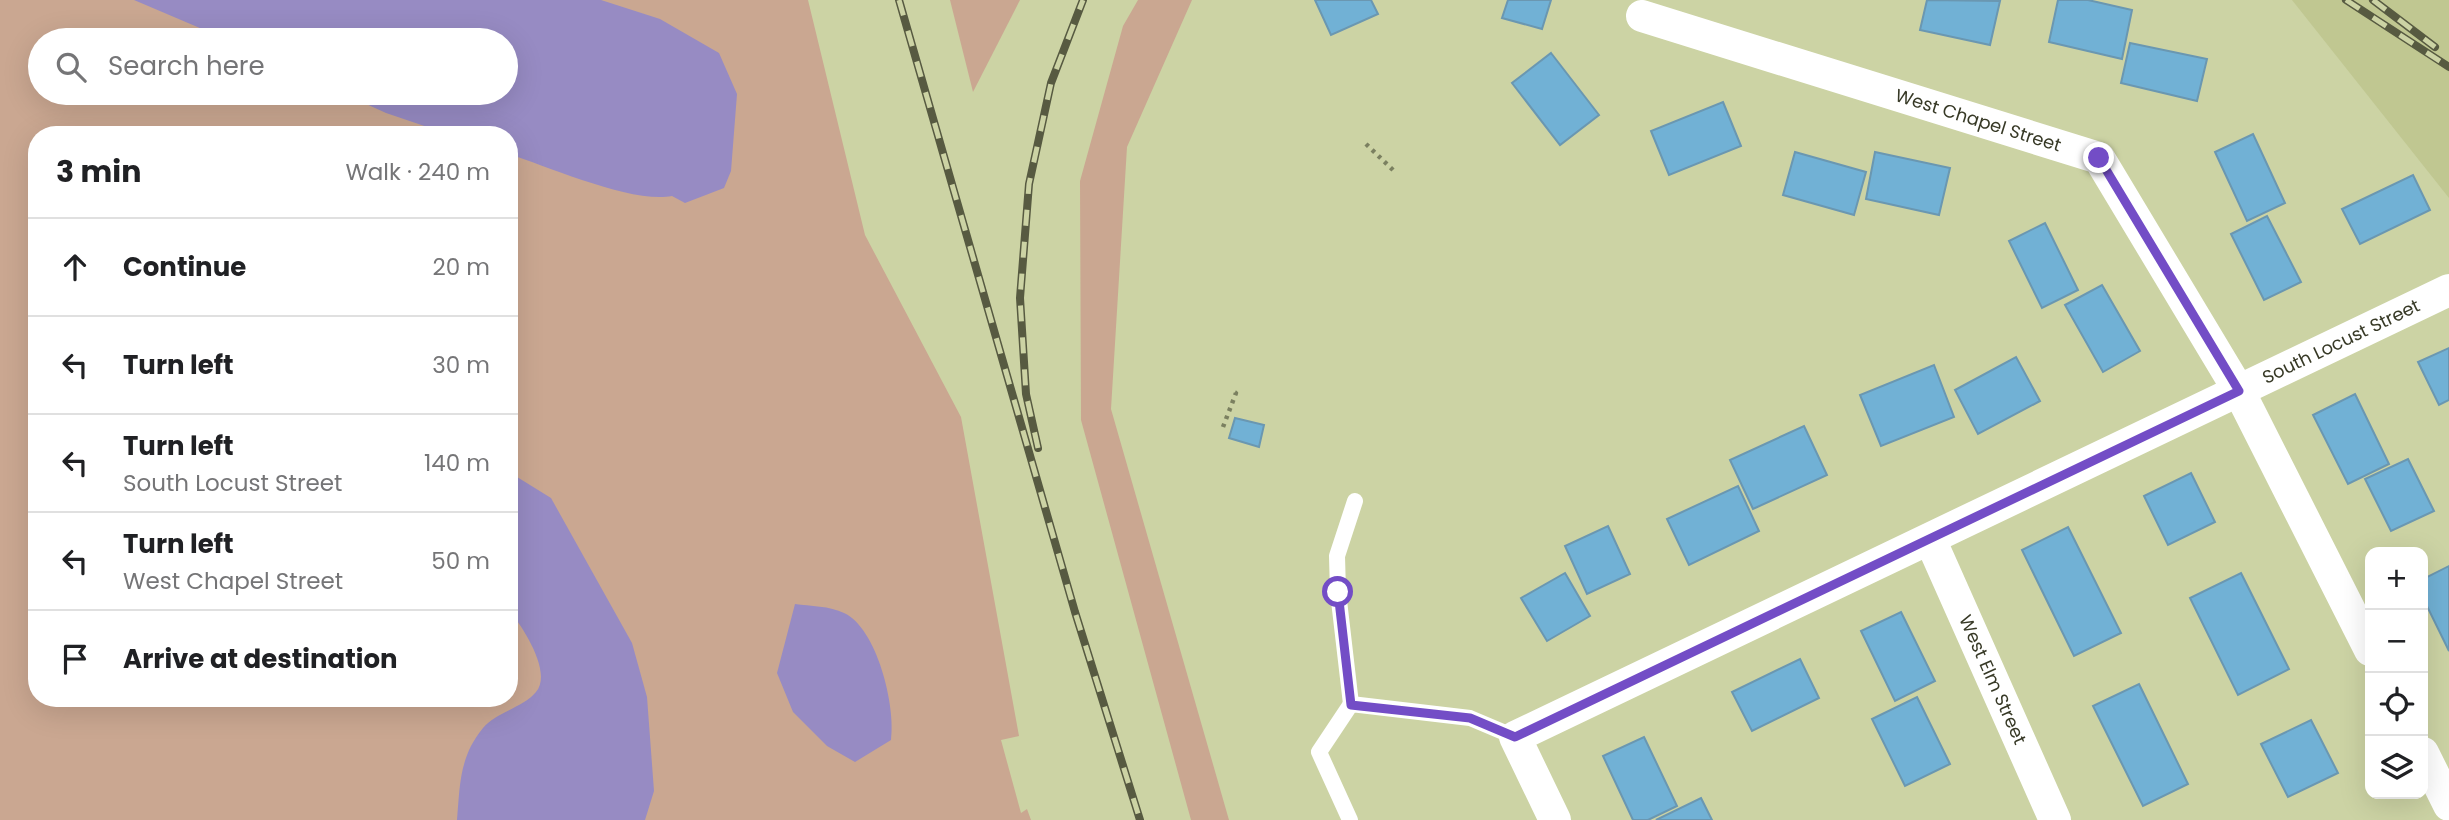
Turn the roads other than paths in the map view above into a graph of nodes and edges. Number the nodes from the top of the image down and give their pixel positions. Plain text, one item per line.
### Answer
1 (1642, 16) dead end
2 (2449, 290) edge
3 (2239, 391) junction
4 (1355, 501) dead end
5 (1930, 539) junction
6 (2365, 640) edge
7 (1351, 705) junction
8 (1515, 737) junction
9 (2428, 763) edge
10 (2449, 805) edge
11 (1350, 820) edge
12 (1555, 820) edge
13 (2055, 820) edge

1 - 3 street, West Chapel Street
2 - 3 street, South Locust Street
3 - 5 street, South Locust Street
3 - 6 street, West Chapel Street
4 - 7 lane
5 - 8 street, South Locust Street
5 - 13 street, West Elm Street
7 - 8 lane
7 - 11 lane
8 - 12 street
9 - 10 street

